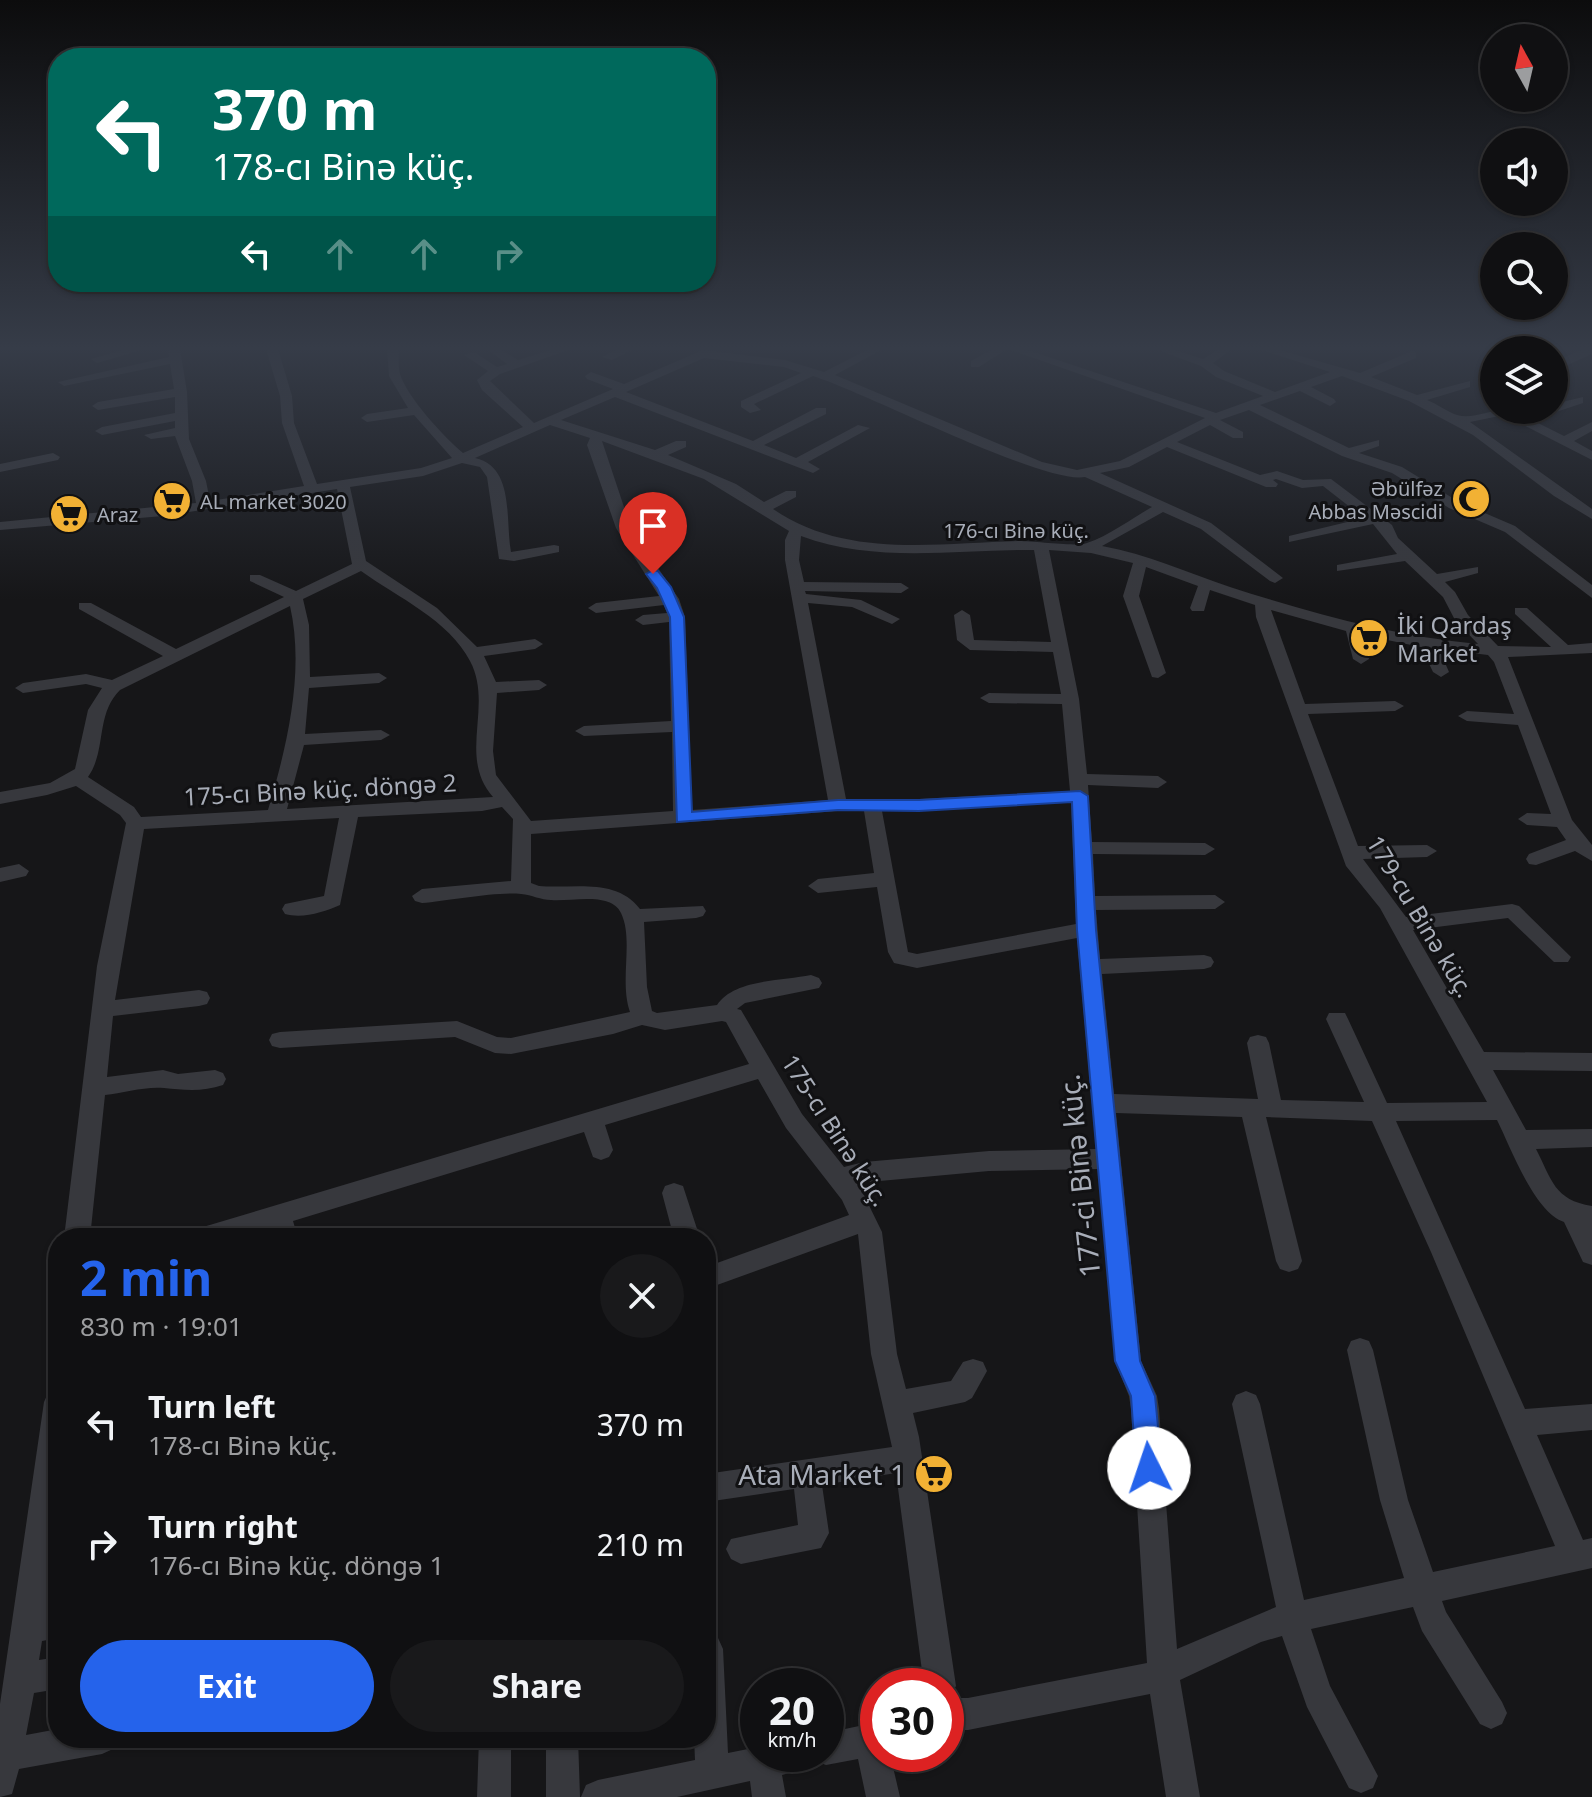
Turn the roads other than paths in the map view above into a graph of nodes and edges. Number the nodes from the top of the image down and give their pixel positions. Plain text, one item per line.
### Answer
1 (167, 433) edge
2 (181, 433) edge
3 (292, 433) edge
4 (436, 433) edge
5 (521, 433) edge
6 (590, 433) edge
7 (721, 433) edge
8 (783, 433) edge
9 (854, 433) edge
10 (965, 433) edge
11 (1186, 433) edge
12 (1235, 433) edge
13 (1306, 433) edge
14 (1477, 433) edge
15 (1548, 433) edge
16 (1579, 433) edge
17 (151, 435) dead end
18 (597, 435) junction
19 (1238, 435) dead end
20 (1564, 441) junction
21 (1167, 443) junction
22 (1374, 443) dead end
23 (681, 444) dead end
24 (753, 446) junction
25 (1347, 453) junction
26 (655, 455) junction
27 (1145, 455) junction
28 (1592, 456) edge
29 (53, 457) dead end
30 (461, 459) junction
31 (797, 463) junction
32 (1166, 464) dead end
33 (0, 468) edge
34 (813, 469) dead end
35 (1088, 473) junction
36 (1260, 479) junction
37 (343, 486) junction
38 (312, 490) junction
39 (1286, 490) dead end
40 (1431, 491) junction
41 (791, 494) dead end
42 (1407, 495) dead end
43 (204, 507) junction
44 (1162, 507) junction
45 (762, 509) junction
46 (1592, 515) edge
47 (1376, 519) junction
48 (0, 526) edge
49 (797, 530) junction
50 (955, 532) dead end
51 (1294, 539) dead end
52 (1041, 546) junction
53 (960, 548) junction
54 (1089, 548) junction
55 (554, 549) dead end
56 (1408, 556) junction
57 (1141, 560) junction
58 (361, 565) junction
59 (962, 565) dead end
60 (1342, 568) dead end
61 (1473, 570) dead end
62 (255, 578) dead end
63 (1275, 578) dead end
64 (1433, 580) junction
65 (1207, 584) junction
66 (901, 588) dead end
67 (798, 592) junction
68 (1592, 593) edge
69 (297, 599) junction
70 (671, 599) junction
71 (1263, 602) junction
72 (85, 606) dead end
73 (596, 608) dead end
74 (1198, 608) dead end
75 (1521, 611) dead end
76 (962, 615) dead end
77 (677, 617) junction
78 (892, 619) dead end
79 (643, 620) dead end
80 (1353, 627) junction
81 (1427, 641) junction
82 (535, 645) dead end
83 (1060, 647) junction
84 (1592, 648) edge
85 (1496, 651) junction
86 (1565, 651) junction
87 (474, 652) junction
88 (174, 655) junction
89 (1361, 659) dead end
90 (94, 663) dead end
91 (1441, 672) dead end
92 (1158, 673) dead end
93 (379, 678) dead end
94 (119, 682) junction
95 (301, 683) junction
96 (539, 685) dead end
97 (23, 688) dead end
98 (488, 688) junction
99 (989, 698) dead end
100 (1070, 699) junction
101 (1395, 706) dead end
102 (1298, 709) junction
103 (1467, 716) dead end
104 (1525, 720) junction
105 (679, 726) junction
106 (584, 731) dead end
107 (381, 735) dead end
108 (295, 740) junction
109 (77, 778) junction
110 (1158, 782) dead end
111 (1079, 787) junction
112 (0, 798) edge
113 (507, 800) junction
114 (838, 805) junction
115 (872, 805) junction
116 (349, 813) junction
117 (276, 816) junction
118 (683, 818) junction
119 (1527, 819) dead end
120 (136, 823) junction
121 (523, 828) junction
122 (1579, 837) edge
123 (1084, 848) junction
124 (1205, 849) dead end
125 (1427, 851) dead end
126 (1350, 853) junction
127 (1536, 859) dead end
128 (885, 879) junction
129 (818, 886) dead end
130 (522, 887) junction
131 (422, 896) dead end
132 (1215, 902) dead end
133 (1086, 903) junction
134 (292, 909) dead end
135 (696, 911) dead end
136 (635, 916) junction
137 (1399, 925) junction
138 (1087, 930) junction
139 (1561, 957) dead end
140 (1204, 962) dead end
141 (1090, 967) junction
142 (811, 983) dead end
143 (199, 998) dead end
144 (102, 1009) junction
145 (723, 1013) junction
146 (643, 1016) junction
147 (1337, 1019) dead end
148 (280, 1040) dead end
149 (1258, 1043) dead end
150 (1477, 1061) junction
151 (1592, 1062) edge
152 (764, 1068) junction
153 (215, 1079) dead end
154 (93, 1088) junction
155 (1102, 1103) junction
156 (1262, 1108) junction
157 (1503, 1111) junction
158 (1380, 1112) junction
159 (592, 1121) junction
160 (1592, 1138) edge
161 (1519, 1140) junction
162 (601, 1150) dead end
163 (1107, 1159) junction
164 (840, 1178) junction
165 (674, 1193) dead end
166 (279, 1213) junction
167 (1584, 1215) edge
168 (866, 1221) junction
169 (78, 1228) edge
170 (233, 1228) edge
171 (283, 1228) edge
172 (684, 1228) edge
173 (1592, 1254) edge
174 (1289, 1261) dead end
175 (716, 1274) edge
176 (1360, 1350) dead end
177 (973, 1371) dead end
178 (897, 1403) junction
179 (1246, 1404) dead end
180 (1592, 1417) edge
181 (1517, 1423) junction
182 (908, 1458) junction
183 (806, 1474) junction
184 (716, 1487) edge
185 (741, 1549) dead end
186 (1583, 1555) edge
187 (48, 1556) edge
188 (1423, 1590) junction
189 (1292, 1618) junction
190 (43, 1625) edge
191 (937, 1668) edge
192 (1163, 1673) junction
193 (48, 1675) edge
194 (21, 1679) junction
195 (1491, 1713) dead end
196 (964, 1714) edge
197 (70, 1748) edge
198 (495, 1748) edge
199 (562, 1748) edge
200 (697, 1748) edge
201 (3, 1769) edge
202 (740, 1769) edge
203 (765, 1772) edge
204 (879, 1772) edge
205 (1361, 1776) dead end
206 (693, 1783) edge
207 (618, 1795) edge
208 (494, 1797) edge
209 (563, 1797) edge
210 (769, 1797) edge
211 (883, 1797) edge
212 (1183, 1797) edge

1 - 17 street
2 - 43 street
3 - 38 street
4 - 30 street
5 - 30 street
6 - 18 street, 176-cı Binə küç.
7 - 24 street
8 - 24 street
9 - 31 street
10 - 35 street
11 - 21 street
12 - 19 street
13 - 25 street
14 - 46 street
15 - 20 street
16 - 20 street
18 - 26 street, 176-cı Binə küç.
18 - 70 street
20 - 28 street
21 - 27 street
21 - 36 street
22 - 25 street
23 - 26 street
24 - 31 street
25 - 40 street
26 - 45 street, 176-cı Binə küç.
27 - 32 street
27 - 35 street
29 - 33 street
30 - 37 street
30 - 55 street
31 - 34 street
35 - 44 street
36 - 39 street
36 - 47 street
37 - 38 street
37 - 58 street
38 - 43 street
40 - 42 street
40 - 68 street
41 - 45 street
43 - 48 street
44 - 54 street
44 - 63 street
45 - 49 street, 176-cı Binə küç.
47 - 51 street
47 - 56 street
49 - 53 street, 176-cı Binə küç.
49 - 67 street
50 - 53 street
52 - 53 street, 176-cı Binə küç.
52 - 54 street, 176-cı Binə küç.
52 - 83 street, 177-ci Binə küç.
53 - 59 street
54 - 57 street, 176-cı Binə küç.
56 - 60 street
56 - 64 street
57 - 65 street, 176-cı Binə küç.
57 - 92 street
58 - 69 street
58 - 87 street
61 - 64 street
62 - 69 street
64 - 85 street
65 - 71 street, 176-cı Binə küç.
65 - 74 street
66 - 67 street
67 - 78 street
67 - 114 street
69 - 88 street
69 - 95 street
70 - 73 street
70 - 77 street
71 - 80 street, 176-cı Binə küç.
71 - 102 street, 179-cu Binə küç.
72 - 88 street
75 - 86 street
76 - 83 street
77 - 79 street
77 - 105 street
80 - 81 street, 176-cı Binə küç.
80 - 89 street
81 - 85 street, 176-cı Binə küç.
81 - 91 street
82 - 87 street
83 - 100 street, 177-ci Binə küç.
84 - 86 street, 176-cı Binə küç.
85 - 86 street, 176-cı Binə küç.
85 - 104 street
87 - 98 street
88 - 94 street
90 - 94 street
93 - 95 street
94 - 97 street
94 - 109 street
95 - 108 street
96 - 98 street
98 - 113 street
99 - 100 street
100 - 111 street, 177-ci Binə küç.
101 - 102 street
102 - 126 street, 179-cu Binə küç.
103 - 104 street
104 - 122 street
105 - 106 street
105 - 118 street
107 - 108 street
108 - 117 street
109 - 112 street
109 - 120 street
110 - 111 street
111 - 115 street
111 - 123 street, 177-ci Binə küç.
113 - 116 street, 175-cı Binə küç. döngə 2
113 - 121 street
114 - 115 street
114 - 118 street
115 - 128 street
116 - 117 street, 175-cı Binə küç. döngə 2
116 - 134 street
117 - 120 street, 175-cı Binə küç. döngə 2
118 - 121 street
119 - 122 street
120 - 144 street
121 - 130 street
122 - 127 street
123 - 124 street
123 - 133 street, 177-ci Binə küç.
125 - 126 street
126 - 137 street, 179-cu Binə küç.
128 - 129 street
128 - 138 street
130 - 131 street
130 - 136 street
132 - 133 street
133 - 138 street, 177-ci Binə küç.
135 - 136 street
136 - 146 street
137 - 139 street
137 - 150 street, 179-cu Binə küç.
138 - 141 street, 177-ci Binə küç.
140 - 141 street
141 - 155 street, 177-ci Binə küç.
142 - 145 street
143 - 144 street
144 - 154 street
145 - 146 street
145 - 152 street, 175-cı Binə küç.
146 - 148 street
147 - 158 street
149 - 156 street
150 - 151 street
150 - 157 street, 179-cu Binə küç.
152 - 159 street
152 - 164 street, 175-cı Binə küç.
153 - 154 street
154 - 169 street
155 - 156 street
155 - 163 street, 177-ci Binə küç.
156 - 158 street
156 - 174 street
157 - 158 street
157 - 161 street, 179-cu Binə küç.
158 - 181 street
159 - 162 street
159 - 166 street
160 - 161 street
161 - 167 street, 179-cu Binə küç.
163 - 164 street
163 - 192 street, 177-ci Binə küç.
164 - 168 street, 175-cı Binə küç.
165 - 172 street
166 - 170 street
166 - 171 street
167 - 173 street
168 - 175 street
168 - 178 street, 175-cı Binə küç.
176 - 188 street
177 - 178 street
178 - 182 street, 175-cı Binə küç.
179 - 189 street
180 - 181 street
181 - 186 street
182 - 183 street
182 - 191 street, 175-cı Binə küç.
183 - 184 street
183 - 185 street
186 - 188 street
187 - 190 street
188 - 189 street
188 - 195 street
189 - 192 street
189 - 205 street
190 - 194 street
192 - 196 street
192 - 212 street, 177-ci Binə küç.
193 - 194 street
194 - 201 street
197 - 201 street
198 - 208 street
199 - 209 street
200 - 206 street
202 - 206 street
203 - 210 street
204 - 211 street
206 - 207 street

